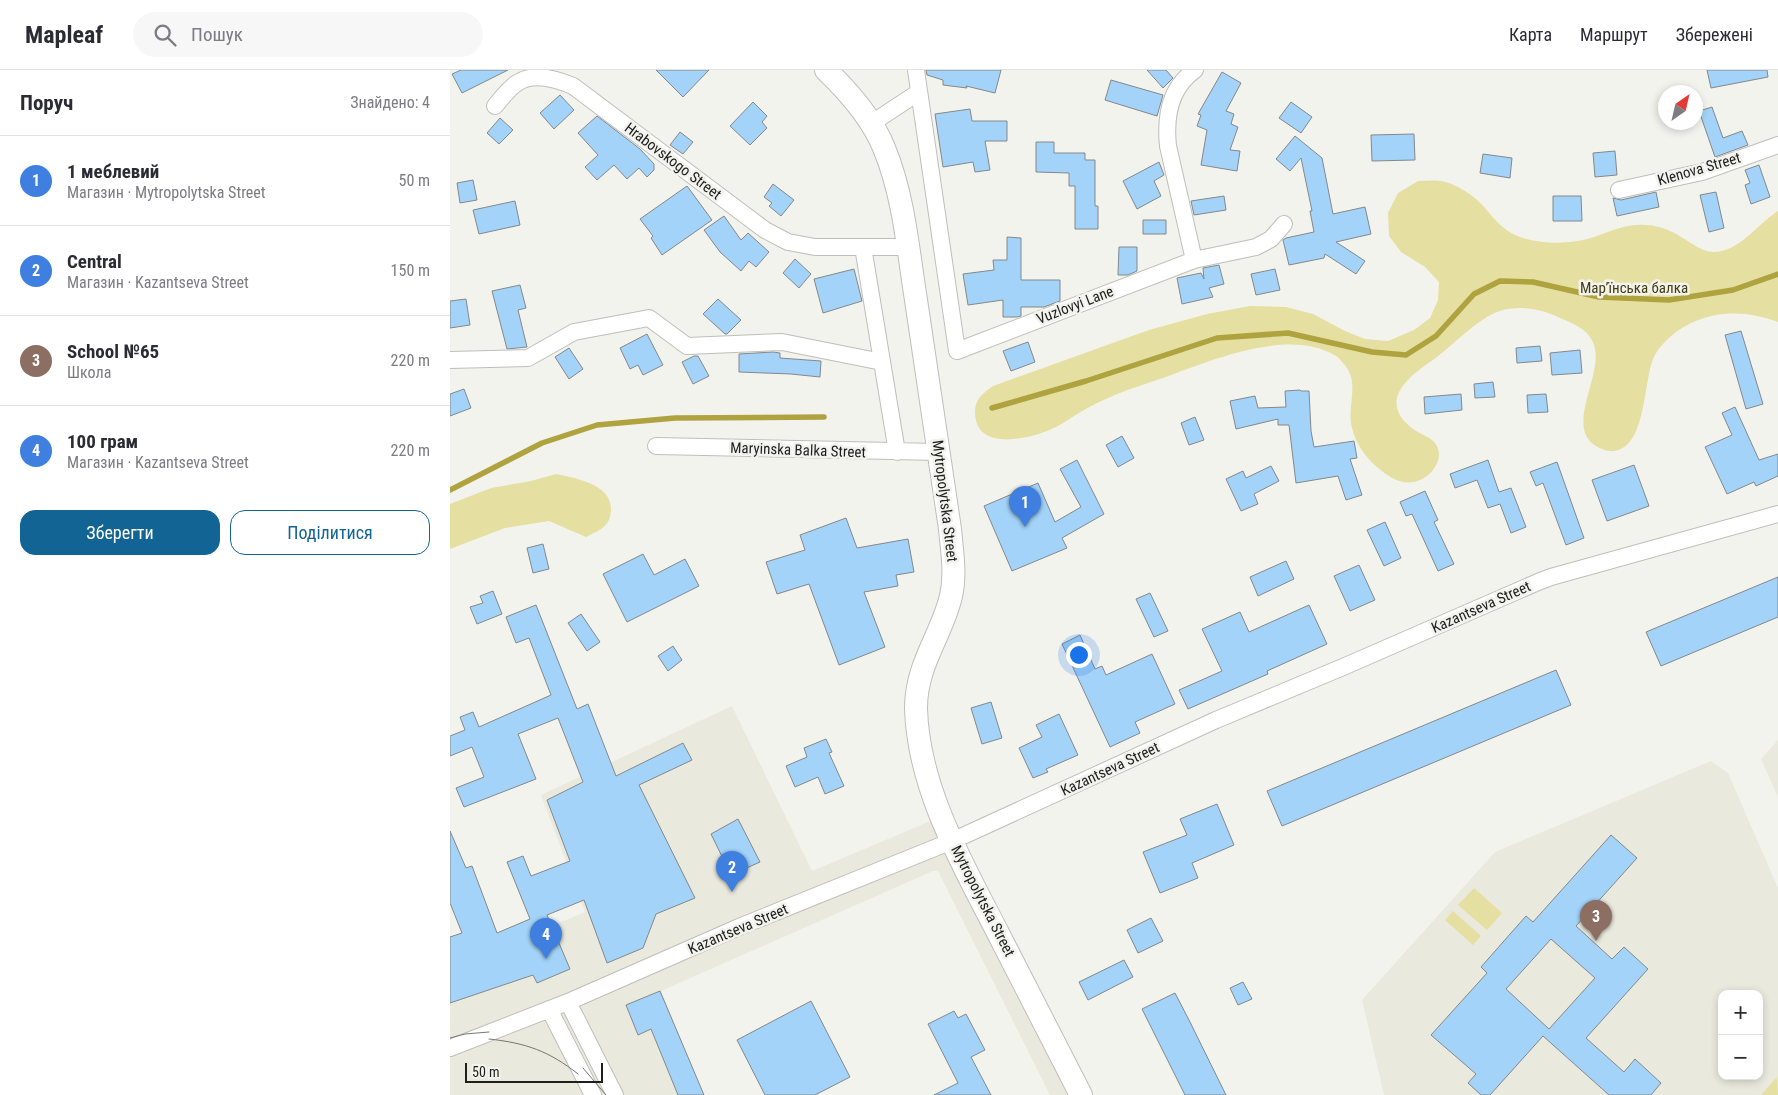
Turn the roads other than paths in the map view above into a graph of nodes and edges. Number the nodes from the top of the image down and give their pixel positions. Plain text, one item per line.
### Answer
1 (826, 70) edge
2 (916, 70) edge
3 (1194, 70) edge
4 (919, 92) junction
5 (494, 106) dead end
6 (872, 123) junction
7 (1778, 145) edge
8 (1619, 190) dead end
9 (1284, 224) dead end
10 (862, 247) junction
11 (908, 247) junction
12 (1194, 260) junction
13 (450, 360) edge
14 (882, 362) junction
15 (656, 446) dead end
16 (897, 452) junction
17 (939, 452) junction
18 (1778, 514) edge
19 (952, 841) junction
20 (568, 1002) junction
21 (550, 1009) junction
22 (450, 1048) edge
23 (593, 1095) edge
24 (615, 1095) edge
25 (1081, 1095) edge

1 - 6 main road, Mytropolytska Street
2 - 4 street
3 - 12 street
4 - 6 street
4 - 12 street, Vuzlovyi Lane
5 - 10 street, Hrabovskogo Street
6 - 11 main road, Mytropolytska Street
7 - 8 street, Klenova Street
9 - 12 street, Vuzlovyi Lane
10 - 11 street, Hrabovskogo Street
10 - 14 street
11 - 17 main road, Mytropolytska Street
13 - 14 street
14 - 16 street
15 - 16 street, Maryinska Balka Street
16 - 17 street, Maryinska Balka Street
17 - 19 main road, Mytropolytska Street
18 - 19 street, Kazantseva Street
19 - 20 street, Kazantseva Street
19 - 25 main road, Mytropolytska Street
20 - 21 street, Kazantseva Street
20 - 24 street
21 - 22 street, Kazantseva Street
21 - 23 street

